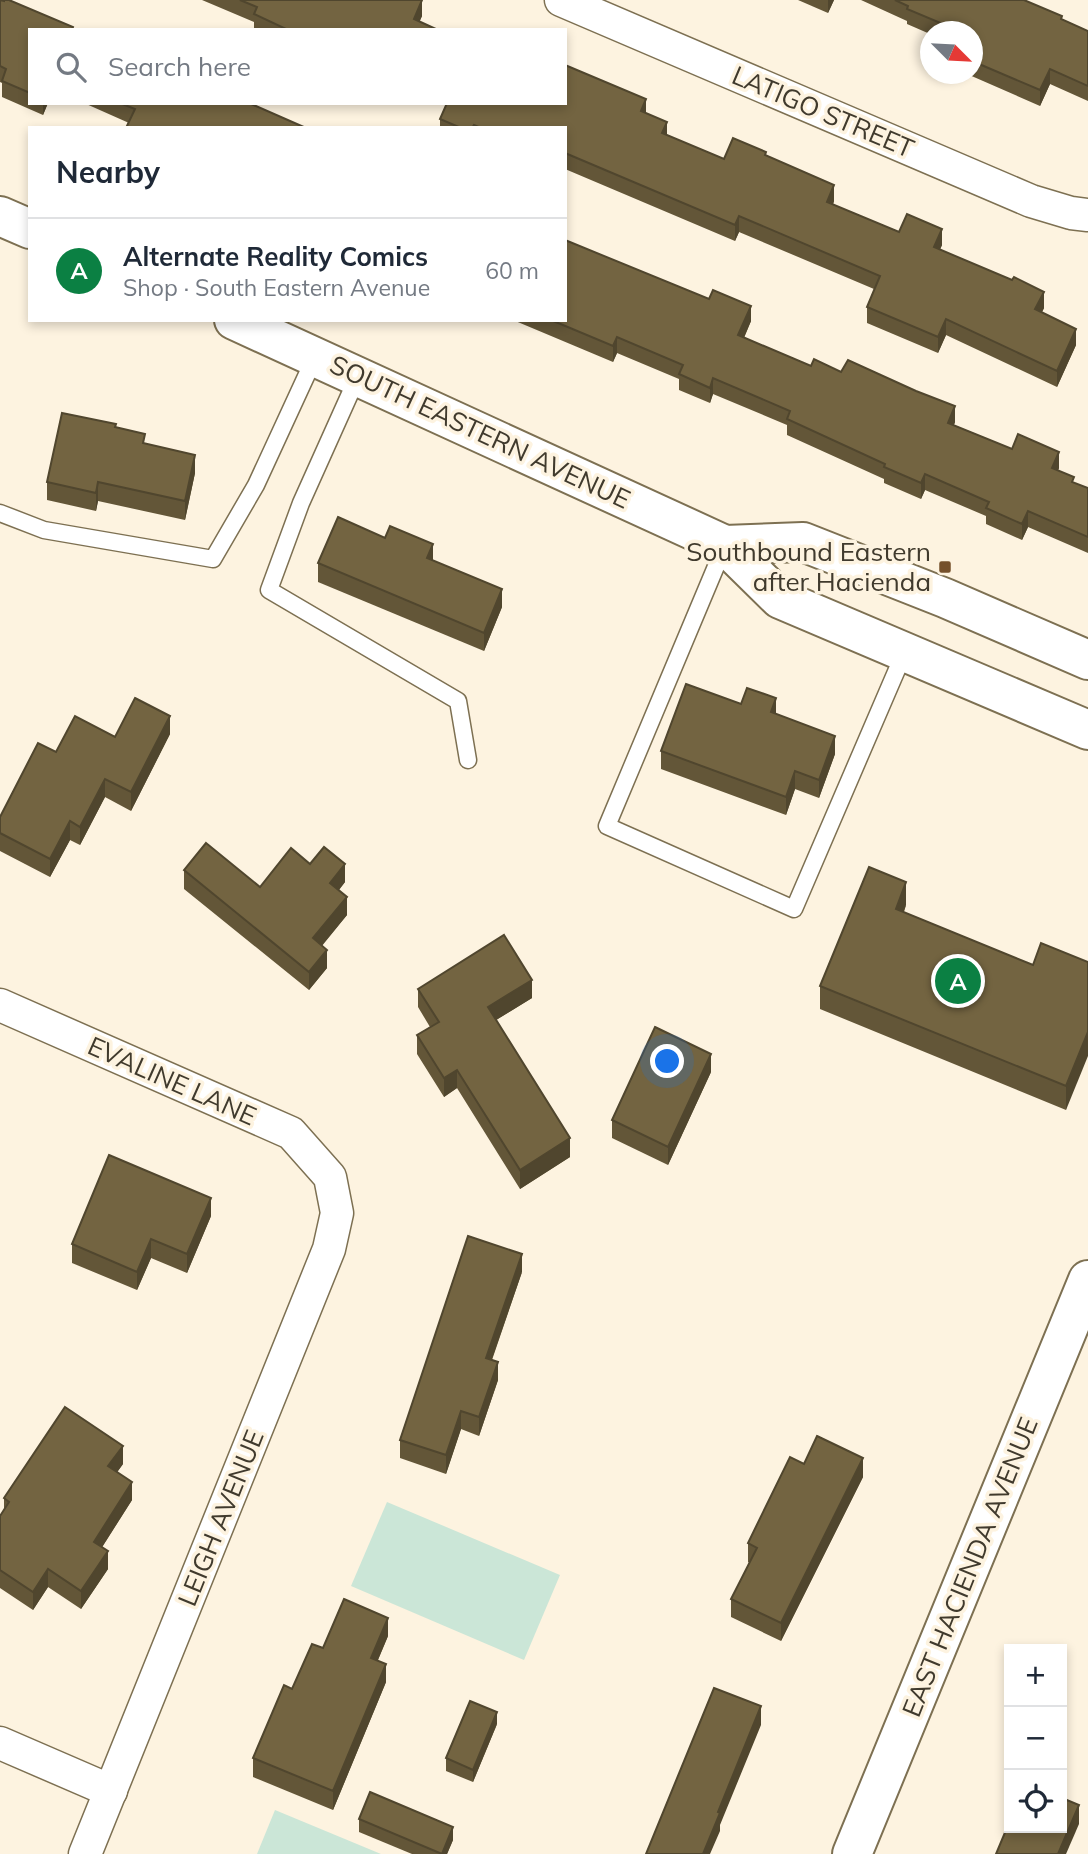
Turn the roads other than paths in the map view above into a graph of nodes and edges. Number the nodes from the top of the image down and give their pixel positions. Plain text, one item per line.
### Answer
1 (561, 0) edge
2 (1088, 215) edge
3 (0, 216) edge
4 (28, 228) edge
5 (238, 322) edge
6 (315, 356) junction
7 (358, 376) junction
8 (0, 513) edge
9 (725, 545) junction
10 (905, 651) junction
11 (1088, 660) edge
12 (1088, 730) edge
13 (468, 760) dead end
14 (0, 1005) edge
15 (330, 1177) joint
16 (1088, 1280) edge
17 (0, 1742) edge
18 (111, 1791) junction
19 (85, 1854) edge
20 (852, 1854) edge

1 - 2 street, LATIGO STREET
3 - 4 main road
5 - 6 main road, SOUTH EASTERN AVENUE
6 - 7 main road, SOUTH EASTERN AVENUE
6 - 8 lane
7 - 9 main road, SOUTH EASTERN AVENUE
7 - 13 lane
9 - 10 main road, SOUTH EASTERN AVENUE
9 - 10 lane
9 - 11 main road, SOUTH EASTERN AVENUE
10 - 12 main road, SOUTH EASTERN AVENUE
14 - 15 street, EVALINE LANE
15 - 18 street, LEIGH AVENUE
16 - 20 main road, EAST HACIENDA AVENUE
17 - 18 street
18 - 19 street, LEIGH AVENUE

